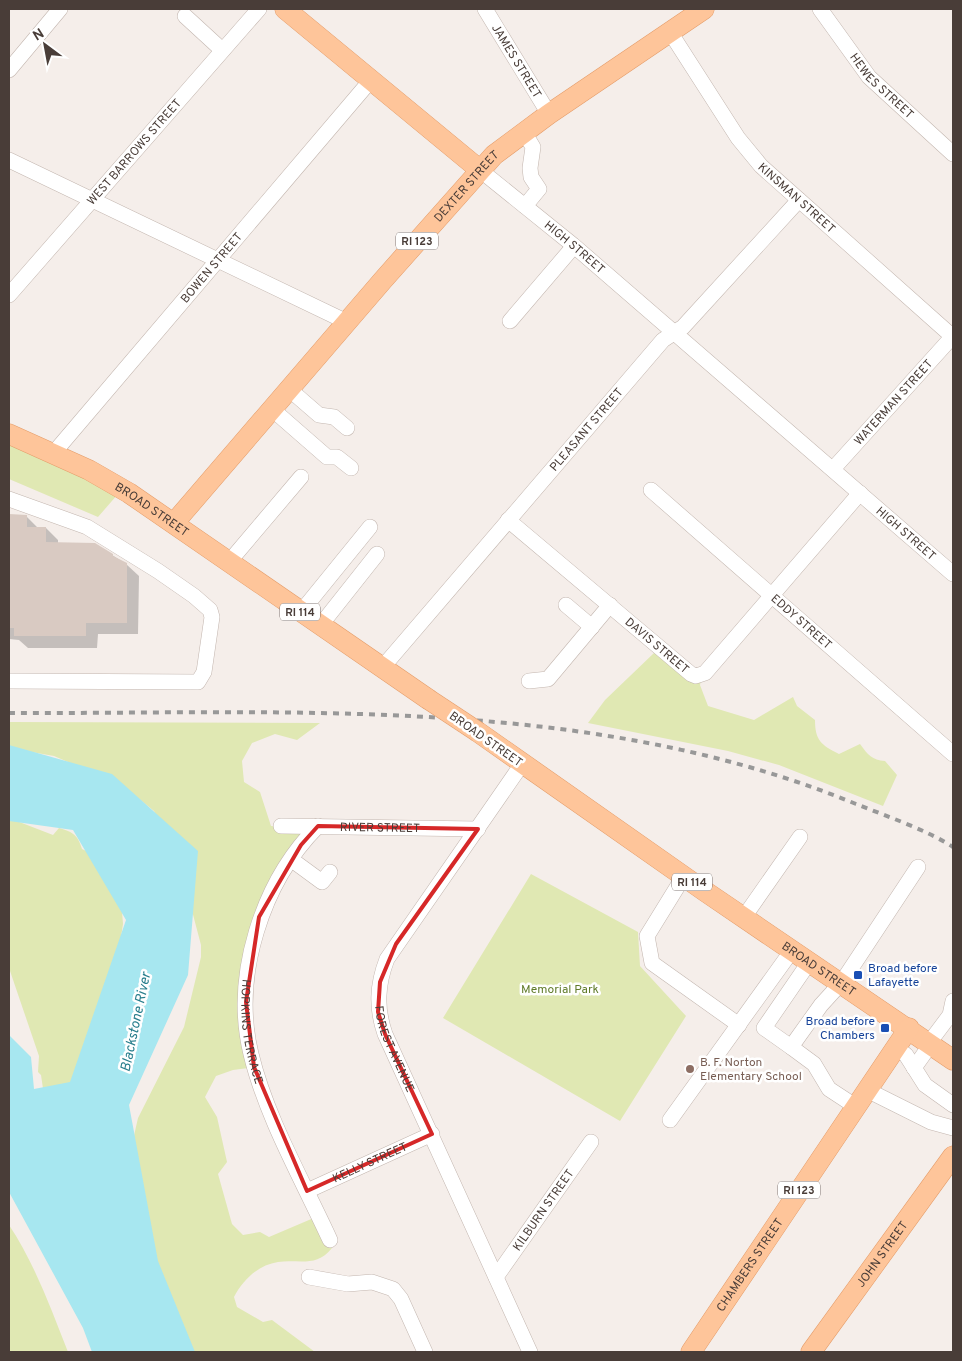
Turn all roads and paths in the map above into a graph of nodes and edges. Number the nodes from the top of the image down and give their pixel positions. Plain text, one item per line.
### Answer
1 (60, 9) edge
2 (259, 9) edge
3 (285, 9) edge
4 (485, 9) edge
5 (704, 9) edge
6 (820, 9) edge
7 (184, 16) dead end
8 (670, 32) junction
9 (222, 50) junction
10 (9, 70) edge
11 (371, 80) junction
12 (549, 114) junction
13 (524, 132) junction
14 (953, 154) edge
15 (9, 160) edge
16 (480, 170) junction
17 (93, 199) junction
18 (800, 200) junction
19 (525, 206) junction
20 (574, 246) junction
21 (218, 258) junction
22 (9, 295) edge
23 (510, 321) dead end
24 (347, 322) junction
25 (675, 334) junction
26 (953, 336) edge
27 (289, 389) junction
28 (272, 409) junction
29 (347, 428) dead end
30 (9, 434) edge
31 (52, 455) junction
32 (351, 468) dead end
33 (833, 469) junction
34 (301, 477) dead end
35 (651, 490) dead end
36 (860, 493) junction
37 (9, 499) edge
38 (508, 520) junction
39 (174, 523) junction
40 (370, 526) dead end
41 (377, 554) dead end
42 (229, 562) junction
43 (953, 574) edge
44 (771, 594) junction
45 (566, 605) dead end
46 (610, 606) junction
47 (301, 612) junction
48 (320, 626) junction
49 (592, 627) junction
50 (382, 668) junction
51 (9, 681) edge
52 (529, 681) dead end
53 (953, 754) edge
54 (522, 764) junction
55 (281, 826) dead end
56 (318, 826) junction
57 (478, 829) junction
58 (800, 837) dead end
59 (292, 860) junction
60 (918, 867) dead end
61 (330, 872) dead end
62 (684, 876) junction
63 (744, 917) junction
64 (793, 950) junction
65 (810, 961) junction
66 (842, 982) junction
67 (952, 1011) edge
68 (739, 1025) junction
69 (909, 1028) junction
70 (929, 1043) junction
71 (791, 1047) junction
72 (896, 1047) junction
73 (953, 1060) edge
74 (914, 1068) junction
75 (867, 1090) junction
76 (953, 1105) edge
77 (855, 1106) junction
78 (670, 1120) dead end
79 (953, 1127) edge
80 (432, 1134) junction
81 (591, 1142) dead end
82 (953, 1156) edge
83 (307, 1190) junction
84 (330, 1240) dead end
85 (309, 1277) dead end
86 (496, 1277) junction
87 (425, 1352) edge
88 (530, 1352) edge
89 (691, 1352) edge
90 (811, 1352) edge

1 - 10 street
2 - 9 street, WEST BARROWS STREET
3 - 11 main road, HIGH STREET
4 - 12 street, JAMES STREET
5 - 8 main road, DEXTER STREET / RI 123
6 - 14 street, HEWES STREET
7 - 9 street
8 - 12 main road, DEXTER STREET / RI 123
8 - 18 street, KINSMAN STREET
9 - 17 street, WEST BARROWS STREET
11 - 16 main road, HIGH STREET
11 - 21 street, BOWEN STREET
12 - 13 main road, DEXTER STREET / RI 123
13 - 16 main road, DEXTER STREET / RI 123
13 - 19 street
15 - 17 street
16 - 19 street, HIGH STREET
16 - 24 main road, DEXTER STREET / RI 123
17 - 21 street
17 - 22 street, WEST BARROWS STREET
18 - 25 street, PLEASANT STREET
18 - 26 street, KINSMAN STREET
19 - 20 street, HIGH STREET
20 - 23 street
20 - 25 street, HIGH STREET
21 - 24 street
21 - 31 street, BOWEN STREET
24 - 27 main road, DEXTER STREET / RI 123
25 - 33 street, HIGH STREET
25 - 38 street, PLEASANT STREET
26 - 33 street, WATERMAN STREET
27 - 28 main road, DEXTER STREET / RI 123
27 - 29 street
28 - 32 street
28 - 39 main road, DEXTER STREET / RI 123
30 - 31 main road, BROAD STREET / RI 114
31 - 39 main road, BROAD STREET / RI 114
33 - 36 street, HIGH STREET
34 - 42 street
35 - 44 street, EDDY STREET
36 - 43 street, HIGH STREET
36 - 44 street, DAVIS STREET
37 - 51 street
38 - 46 street, DAVIS STREET
38 - 50 street, PLEASANT STREET
39 - 42 main road, BROAD STREET / RI 114
40 - 47 street
41 - 48 street
42 - 47 main road, BROAD STREET / RI 114
44 - 46 street, DAVIS STREET
44 - 53 street, EDDY STREET
45 - 49 street
46 - 49 street
47 - 48 main road, BROAD STREET / RI 114
48 - 50 main road, BROAD STREET / RI 114
49 - 52 street
50 - 54 main road, BROAD STREET / RI 114, bridge
54 - 57 street, FOREST AVENUE
54 - 62 main road, BROAD STREET / RI 114
55 - 56 street, RIVER STREET
56 - 57 street, RIVER STREET
56 - 59 street, HOPKINS TERRACE
57 - 80 street, FOREST AVENUE
58 - 63 street
59 - 61 street
59 - 83 street, HOPKINS TERRACE
60 - 66 street
62 - 63 main road, BROAD STREET / RI 114
62 - 68 street
63 - 64 main road, BROAD STREET / RI 114
64 - 65 main road, BROAD STREET / RI 114
64 - 68 street
65 - 66 main road, BROAD STREET / RI 114
65 - 71 street
66 - 69 main road, BROAD STREET / RI 114
66 - 71 street
67 - 70 street
68 - 78 street
69 - 70 main road, BROAD STREET / RI 114
69 - 72 main road, CHAMBERS STREET / RI 123
70 - 73 main road, BROAD STREET / RI 114
70 - 74 street
71 - 77 street
72 - 74 street
72 - 75 main road, CHAMBERS STREET / RI 123
74 - 76 street
75 - 77 main road, CHAMBERS STREET / RI 123
75 - 79 street
77 - 89 main road, CHAMBERS STREET / RI 123
80 - 83 street, KELLY STREET
80 - 86 street, FOREST AVENUE
81 - 86 street, KILBURN STREET
82 - 90 main road, JOHN STREET
83 - 84 street, HOPKINS TERRACE
85 - 87 street
86 - 88 street, FOREST AVENUE

